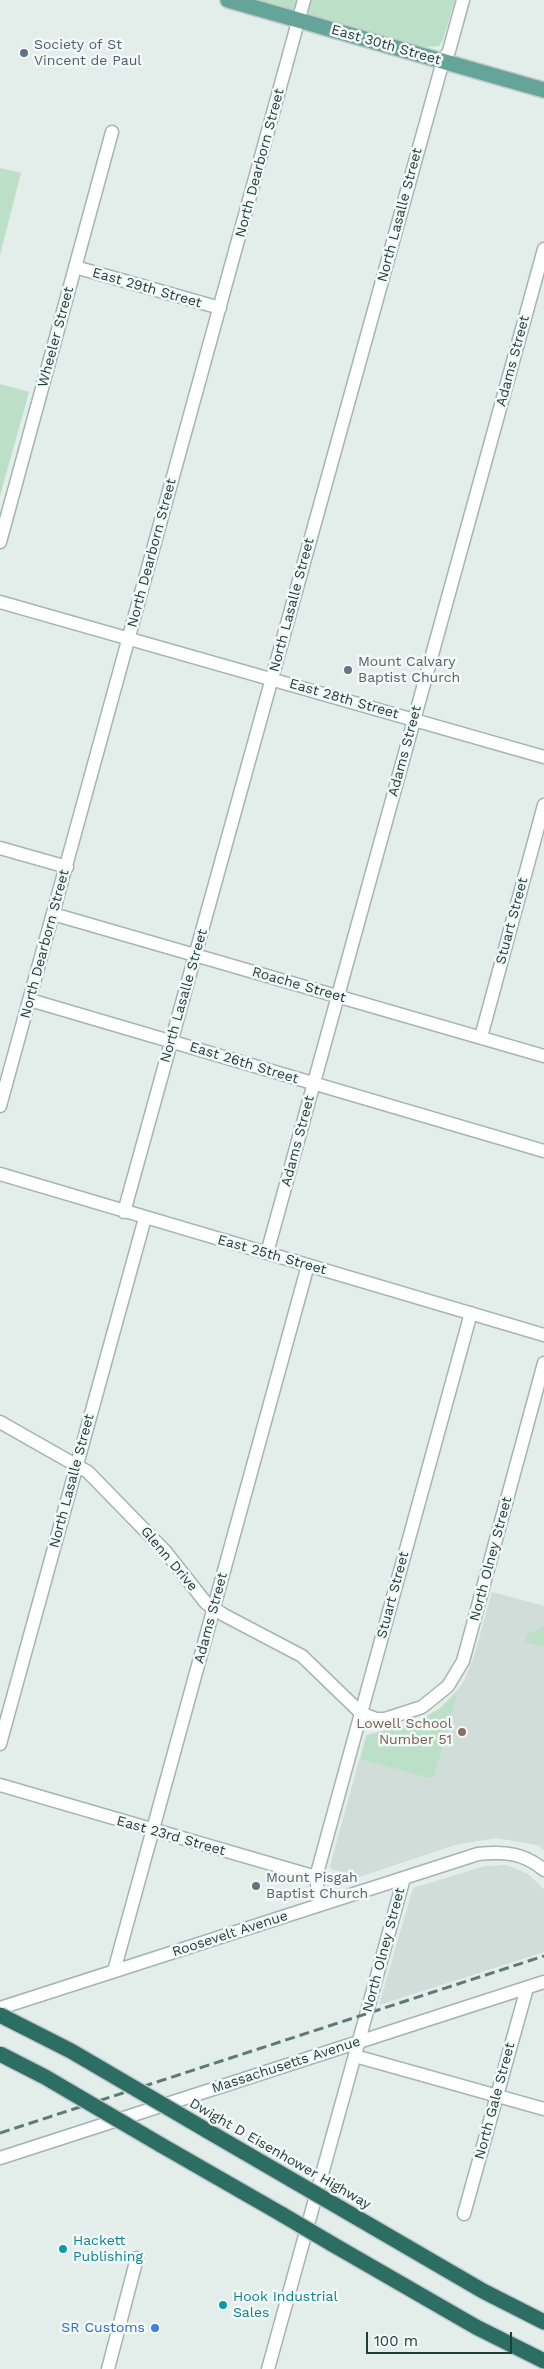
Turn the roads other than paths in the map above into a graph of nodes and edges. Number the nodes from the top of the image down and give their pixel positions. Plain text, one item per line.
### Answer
1 (228, 0) edge
2 (304, 0) edge
3 (463, 0) edge
4 (299, 20) junction
5 (442, 61) junction
6 (544, 90) edge
7 (112, 132) dead end
8 (544, 249) edge
9 (75, 267) junction
10 (220, 308) junction
11 (0, 542) edge
12 (0, 602) edge
13 (129, 638) junction
14 (272, 678) junction
15 (414, 720) junction
16 (544, 757) edge
17 (544, 805) edge
18 (0, 848) edge
19 (67, 867) junction
20 (53, 914) junction
21 (196, 954) junction
22 (338, 996) junction
23 (30, 1000) junction
24 (481, 1037) junction
25 (172, 1041) junction
26 (544, 1056) edge
27 (314, 1083) junction
28 (0, 1106) edge
29 (544, 1151) edge
30 (0, 1174) edge
31 (124, 1212) junction
32 (145, 1218) junction
33 (267, 1253) junction
34 (308, 1265) junction
35 (471, 1313) junction
36 (544, 1335) edge
37 (544, 1363) edge
38 (0, 1422) edge
39 (76, 1464) junction
40 (214, 1608) junction
41 (360, 1713) junction
42 (0, 1744) edge
43 (0, 1785) edge
44 (153, 1830) junction
45 (544, 1870) edge
46 (316, 1877) junction
47 (404, 1878) junction
48 (320, 1905) junction
49 (114, 1971) junction
50 (544, 1982) edge
51 (526, 1988) junction
52 (0, 2008) edge
53 (0, 2015) edge
54 (359, 2042) junction
55 (0, 2054) edge
56 (354, 2056) junction
57 (497, 2096) junction
58 (544, 2109) edge
59 (0, 2158) edge
60 (464, 2214) dead end
61 (137, 2258) dead end
62 (544, 2322) edge
63 (544, 2361) edge
64 (108, 2369) edge
65 (268, 2369) edge

1 - 4 main road, East 30th Street
2 - 4 street, North Dearborn Street
3 - 5 street, North Lasalle Street
4 - 5 main road, East 30th Street
4 - 10 street, North Dearborn Street
5 - 6 main road, East 30th Street
5 - 14 street, North Lasalle Street
7 - 9 street, Wheeler Street
8 - 15 street, Adams Street
9 - 10 street, East 29th Street
9 - 11 street, Wheeler Street
10 - 13 street, North Dearborn Street
12 - 13 street, East 28th Street
13 - 14 street, East 28th Street
13 - 19 street, North Dearborn Street
14 - 15 street, East 28th Street
14 - 21 street, North Lasalle Street
15 - 16 street, East 28th Street
15 - 22 street, Adams Street
17 - 24 street, Stuart Street
18 - 19 street
19 - 20 street, North Dearborn Street
20 - 21 street, Roache Street
20 - 23 street, North Dearborn Street
21 - 22 street, Roache Street
21 - 25 street, North Lasalle Street
22 - 24 street, Roache Street
22 - 27 street, Adams Street
23 - 25 street, East 26th Street
23 - 28 street, North Dearborn Street
24 - 26 street, Roache Street
25 - 27 street, East 26th Street
25 - 31 street, North Lasalle Street
27 - 29 street, East 26th Street
27 - 33 street, Adams Street
30 - 31 street, East 25th Street
31 - 32 street, East 25th Street
32 - 33 street, East 25th Street
32 - 39 street, North Lasalle Street
33 - 34 street, East 25th Street
34 - 35 street, East 25th Street
34 - 40 street, Adams Street
35 - 36 street, East 25th Street
35 - 41 street, Stuart Street
37 - 41 street, North Olney Street
38 - 39 street, Glenn Drive
39 - 40 street, Glenn Drive
39 - 42 street, North Lasalle Street
40 - 41 street, Glenn Drive
40 - 44 street, Adams Street
41 - 46 street, Stuart Street
43 - 44 street, East 23rd Street
44 - 46 street, East 23rd Street
44 - 49 street, Adams Street
45 - 47 street, Roosevelt Avenue
46 - 48 street
47 - 48 street, Roosevelt Avenue
47 - 54 street, North Olney Street
48 - 49 street, Roosevelt Avenue
49 - 52 street, Roosevelt Avenue
50 - 51 street, Massachusetts Avenue
51 - 54 street, Massachusetts Avenue
51 - 57 street, North Gale Street
53 - 62 highway, Dwight D Eisenhower Highway, bridge
54 - 56 street, North Olney Street
54 - 59 street, Massachusetts Avenue
55 - 63 highway, bridge
56 - 57 street
56 - 65 street, North Olney Street
57 - 58 street
57 - 60 street, North Gale Street
61 - 64 street

